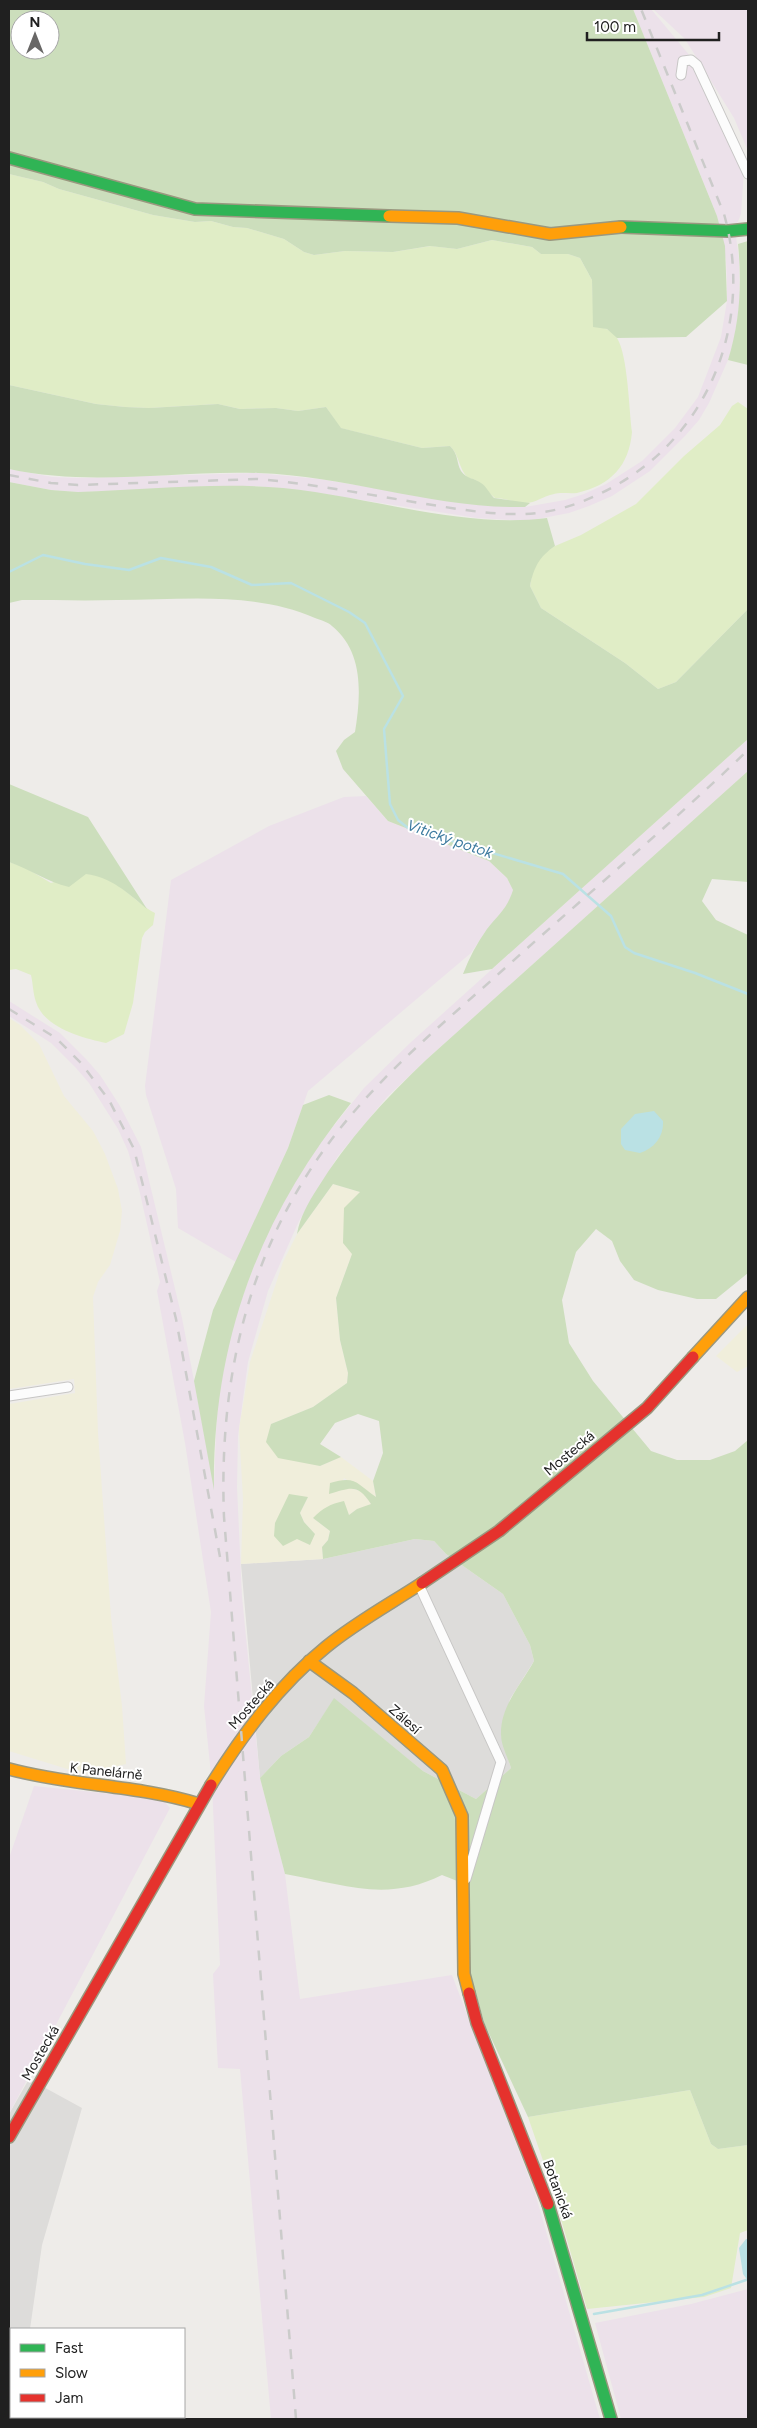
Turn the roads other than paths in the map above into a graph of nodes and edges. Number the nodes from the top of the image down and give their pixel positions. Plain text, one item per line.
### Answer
1 (681, 75) dead end
2 (9, 158) edge
3 (748, 174) edge
4 (748, 228) edge
5 (748, 1297) edge
6 (68, 1387) dead end
7 (9, 1396) edge
8 (419, 1585) junction
9 (308, 1661) junction
10 (9, 1769) edge
11 (199, 1804) junction
12 (462, 1816) joint
13 (463, 1890) junction
14 (9, 2137) edge
15 (611, 2419) edge

1 - 3 street
2 - 4 street
5 - 8 street, Mostecká
6 - 7 street
8 - 9 street, Mostecká
8 - 13 street
9 - 11 street, Mostecká
9 - 12 street, Zálesí
10 - 11 street, K Panelárně
11 - 14 street, Mostecká
12 - 13 street, Botanická
13 - 15 street, Botanická

